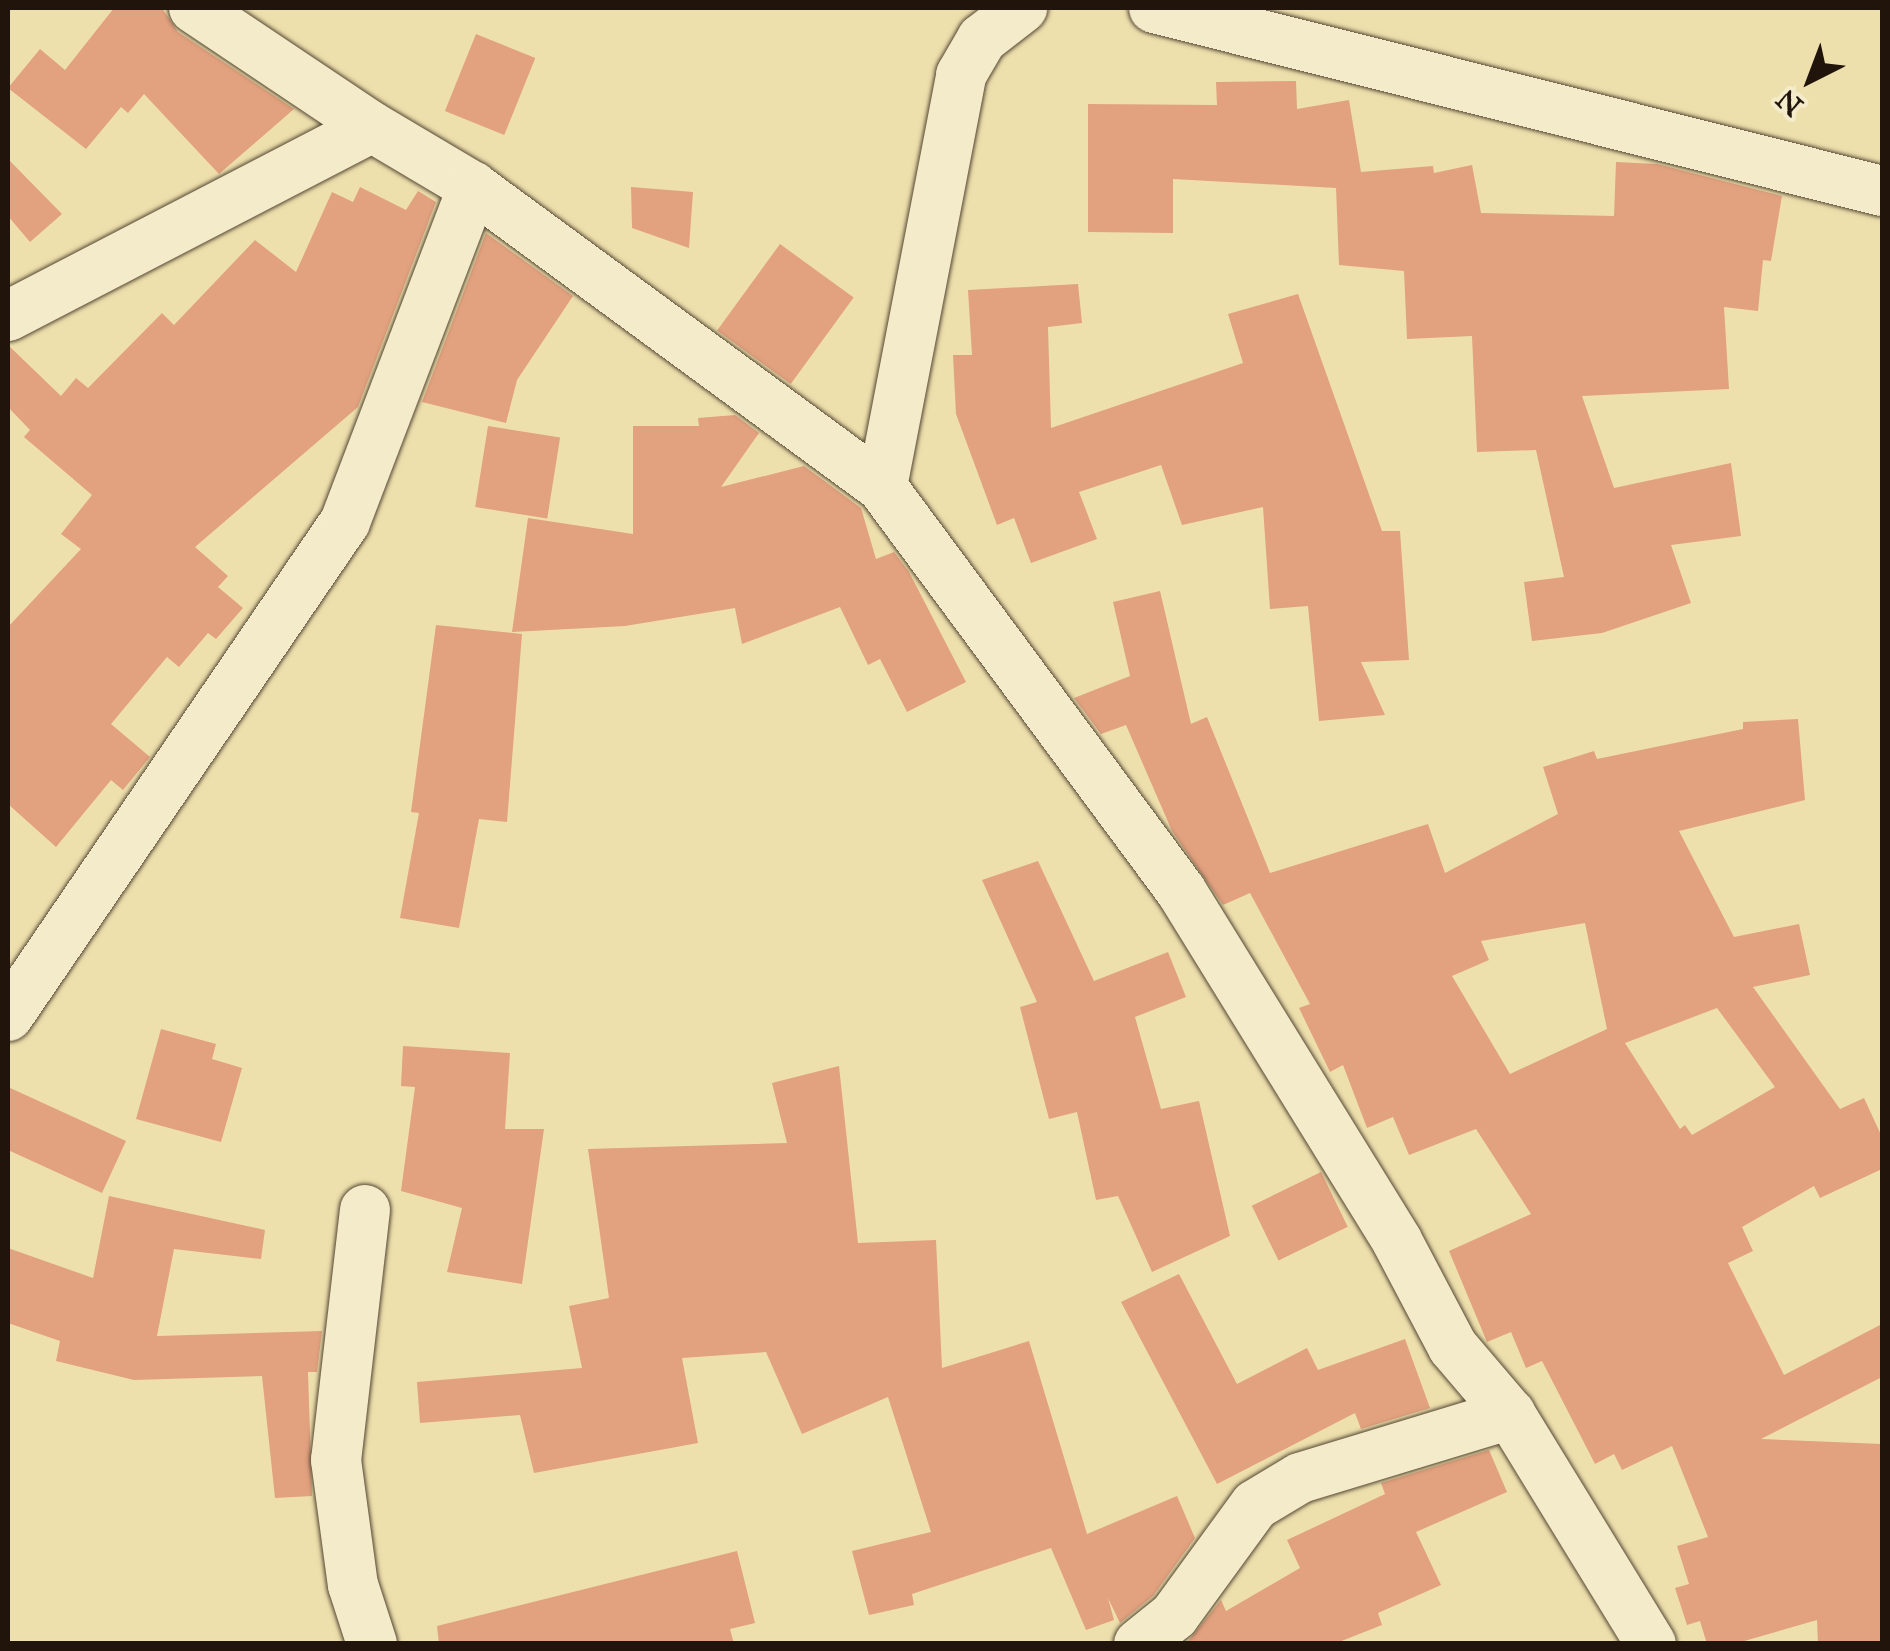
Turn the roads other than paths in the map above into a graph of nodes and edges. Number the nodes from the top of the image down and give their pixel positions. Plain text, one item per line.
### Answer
1 (194, 8) edge
2 (1022, 8) edge
3 (1154, 8) edge
4 (372, 126) junction
5 (473, 186) junction
6 (1882, 191) edge
7 (8, 316) edge
8 (882, 487) junction
9 (8, 1016) edge
10 (365, 1210) dead end
11 (1510, 1414) junction
12 (372, 1644) edge
13 (1139, 1644) edge
14 (1652, 1644) edge

1 - 4 street
2 - 8 street
3 - 6 street
4 - 5 street
4 - 7 street
5 - 8 street
5 - 9 street
8 - 11 street
10 - 12 street
11 - 13 street
11 - 14 street

